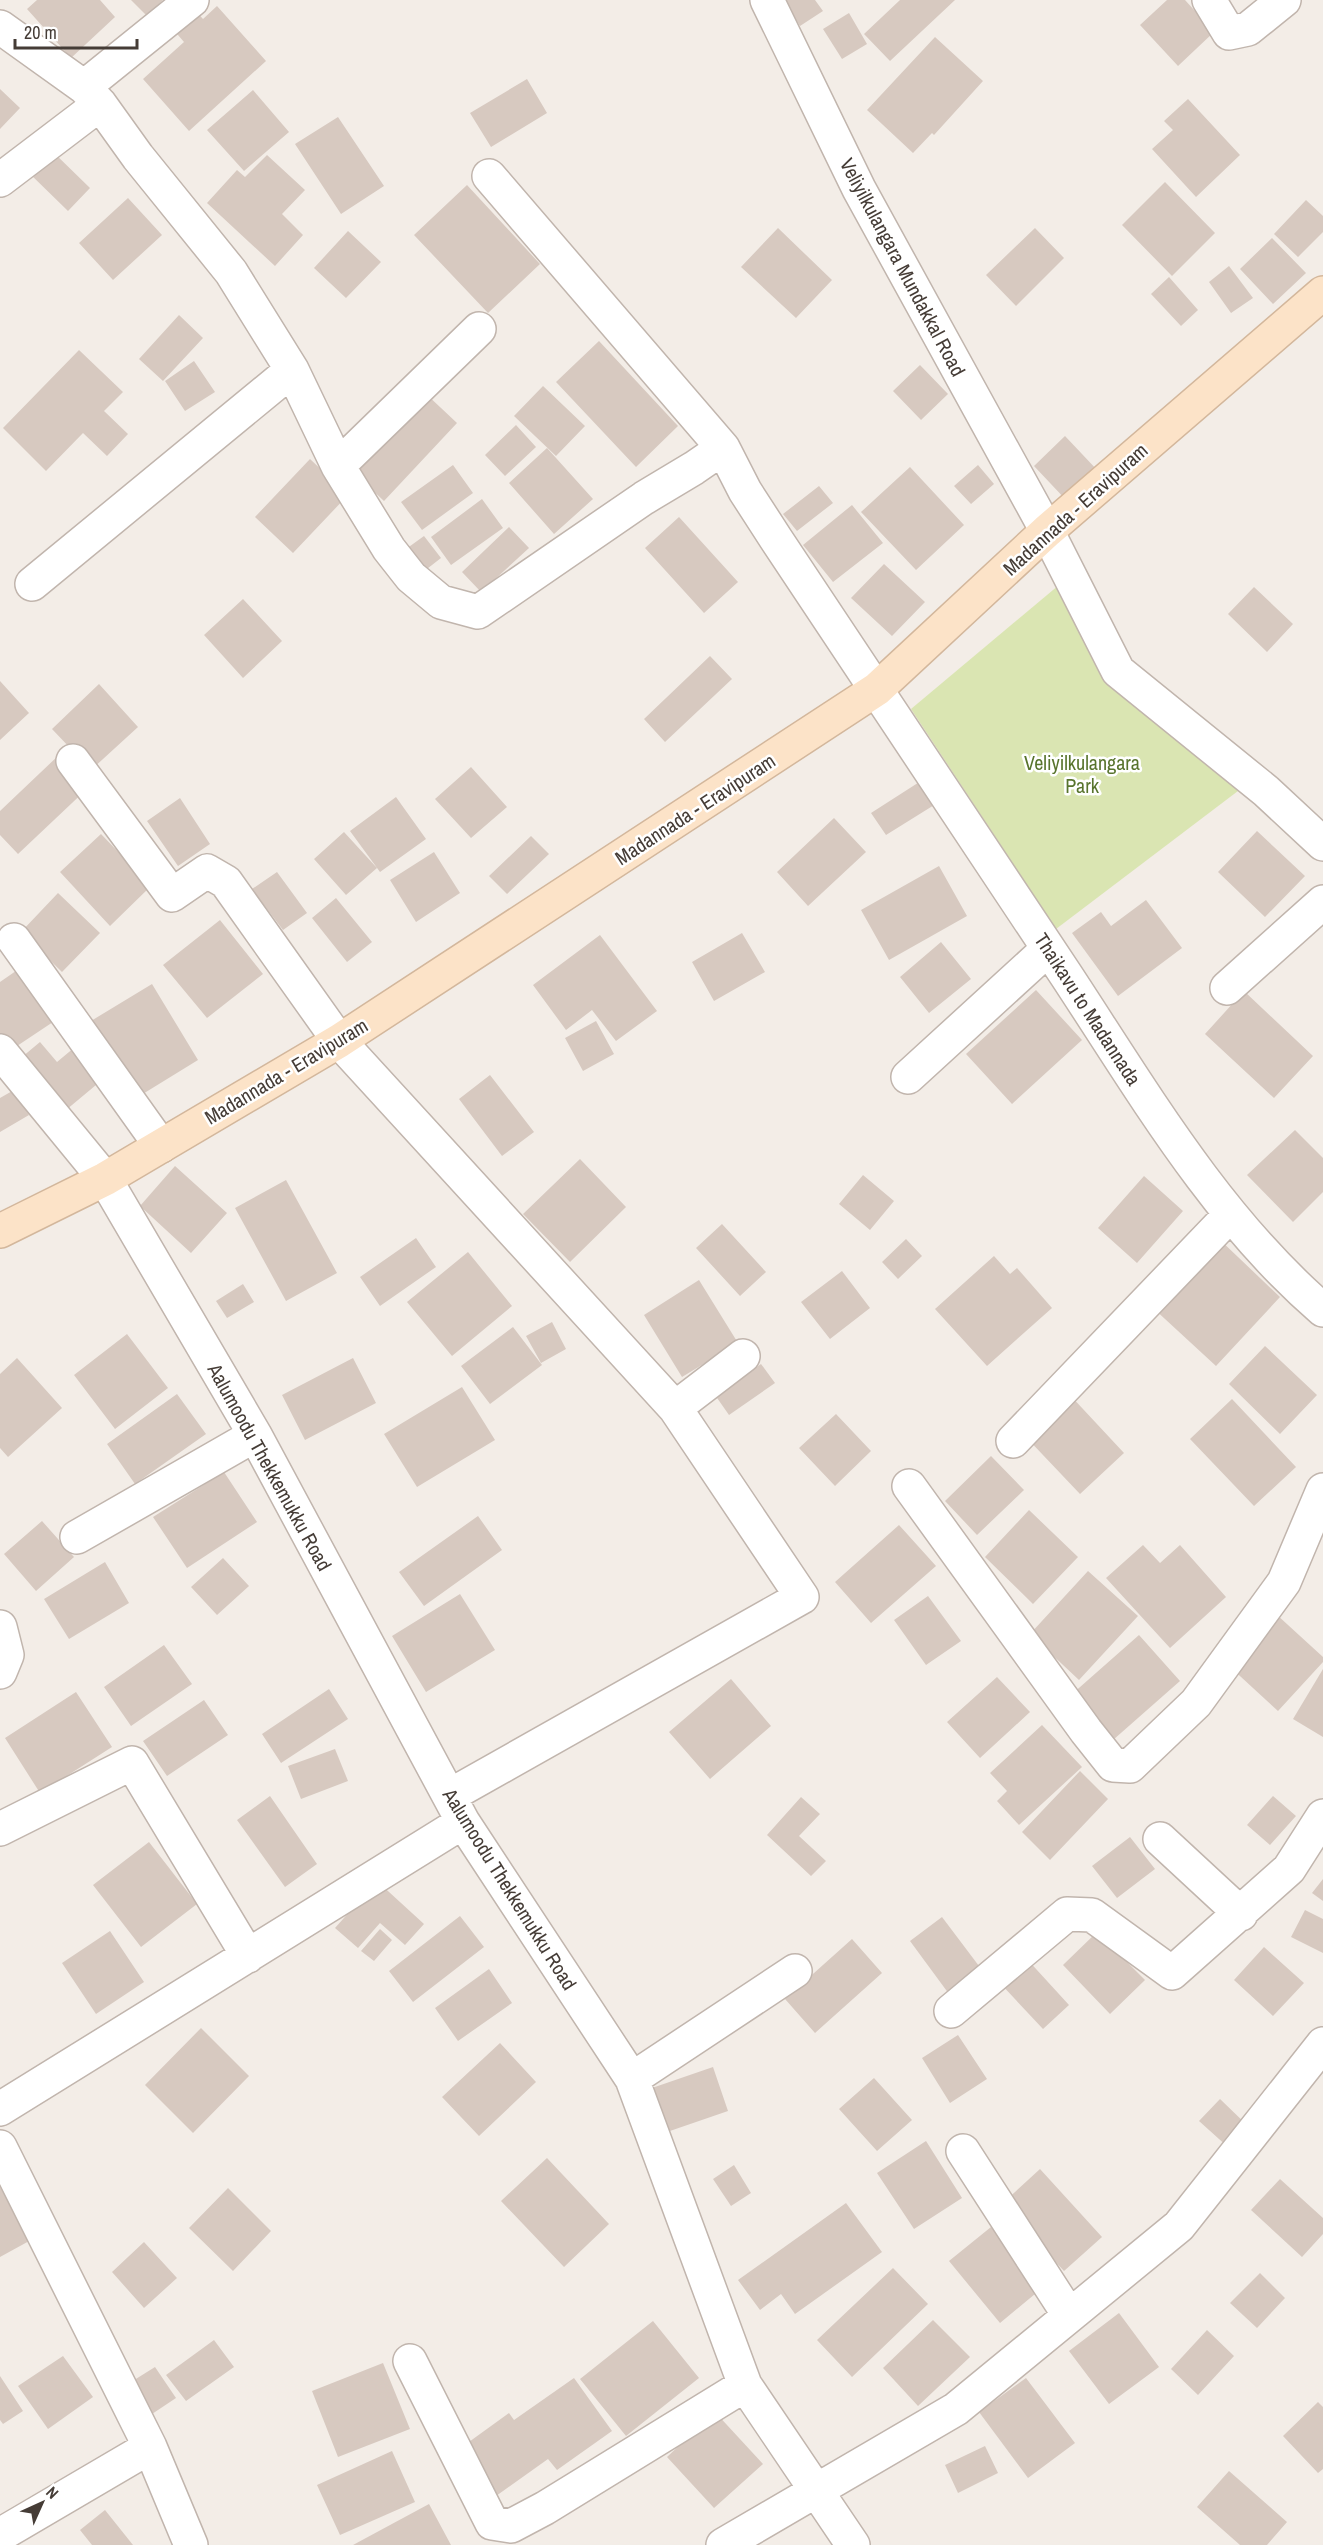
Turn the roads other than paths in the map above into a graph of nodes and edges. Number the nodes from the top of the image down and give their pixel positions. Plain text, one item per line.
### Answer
1 (192, 0) edge
2 (767, 0) edge
3 (1209, 0) edge
4 (1284, 0) edge
5 (0, 27) edge
6 (92, 95) junction
7 (489, 176) dead end
8 (0, 180) edge
9 (1323, 293) edge
10 (479, 329) dead end
11 (292, 370) junction
12 (723, 448) junction
13 (338, 466) junction
14 (1047, 531) junction
15 (32, 584) dead end
16 (877, 689) junction
17 (74, 761) dead end
18 (1323, 844) edge
19 (1323, 902) edge
20 (14, 940) dead end
21 (1048, 949) junction
22 (1227, 988) dead end
23 (339, 1041) junction
24 (0, 1051) edge
25 (908, 1077) dead end
26 (161, 1146) junction
27 (105, 1179) junction
28 (1230, 1215) junction
29 (0, 1231) edge
30 (1323, 1310) edge
31 (743, 1356) dead end
32 (675, 1408) junction
33 (255, 1435) junction
34 (1013, 1441) dead end
35 (909, 1486) dead end
36 (1323, 1490) edge
37 (76, 1537) dead end
38 (0, 1627) edge
39 (0, 1672) edge
40 (456, 1809) junction
41 (1323, 1816) edge
42 (0, 1829) edge
43 (1160, 1839) dead end
44 (1240, 1914) junction
45 (248, 1956) junction
46 (795, 1971) dead end
47 (951, 2011) dead end
48 (1323, 2044) edge
49 (632, 2079) junction
50 (0, 2109) edge
51 (0, 2147) edge
52 (963, 2151) dead end
53 (1069, 2315) junction
54 (410, 2361) dead end
55 (745, 2385) junction
56 (150, 2447) junction
57 (816, 2492) junction
58 (0, 2535) edge
59 (191, 2545) edge
60 (723, 2545) edge
61 (853, 2545) edge

1 - 6 street
2 - 14 street, Veliyilkulangara Mundakkal Road
3 - 4 street
5 - 6 street
6 - 8 street
6 - 11 street
7 - 12 street, Thaikavu to Madannada
9 - 14 main road, Madannada - Eravipuram
10 - 13 street
11 - 13 street
11 - 15 street
12 - 13 street
12 - 16 street, Thaikavu to Madannada
14 - 16 main road, Madannada - Eravipuram
14 - 18 street, Veliyilkulangara Mundakkal Road
16 - 21 street, Thaikavu to Madannada
16 - 23 main road, Madannada - Eravipuram
17 - 23 street
19 - 22 street
20 - 26 street
21 - 25 street
21 - 28 street, Thaikavu to Madannada
23 - 26 main road, Madannada - Eravipuram
23 - 32 street
24 - 27 street, Aalumoodu Thekkemukku Road
26 - 27 main road, Madannada - Eravipuram
27 - 29 main road, Madannada - Eravipuram
27 - 33 street, Aalumoodu Thekkemukku Road
28 - 30 street, Thaikavu to Madannada
28 - 34 street
31 - 32 street
32 - 40 street
33 - 37 street
33 - 40 street, Aalumoodu Thekkemukku Road
35 - 36 street
38 - 39 street
40 - 45 street
40 - 49 street, Aalumoodu Thekkemukku Road
41 - 44 street
42 - 45 street
43 - 44 street
44 - 47 street
45 - 50 street
46 - 49 street
48 - 53 street
49 - 55 street, Aalumoodu Thekkemukku Road
51 - 56 street
52 - 53 street
53 - 57 street
54 - 55 street
55 - 57 street, Aalumoodu Thekkemukku Road
56 - 58 street
56 - 59 street
57 - 60 street
57 - 61 street, Aalumoodu Thekkemukku Road

